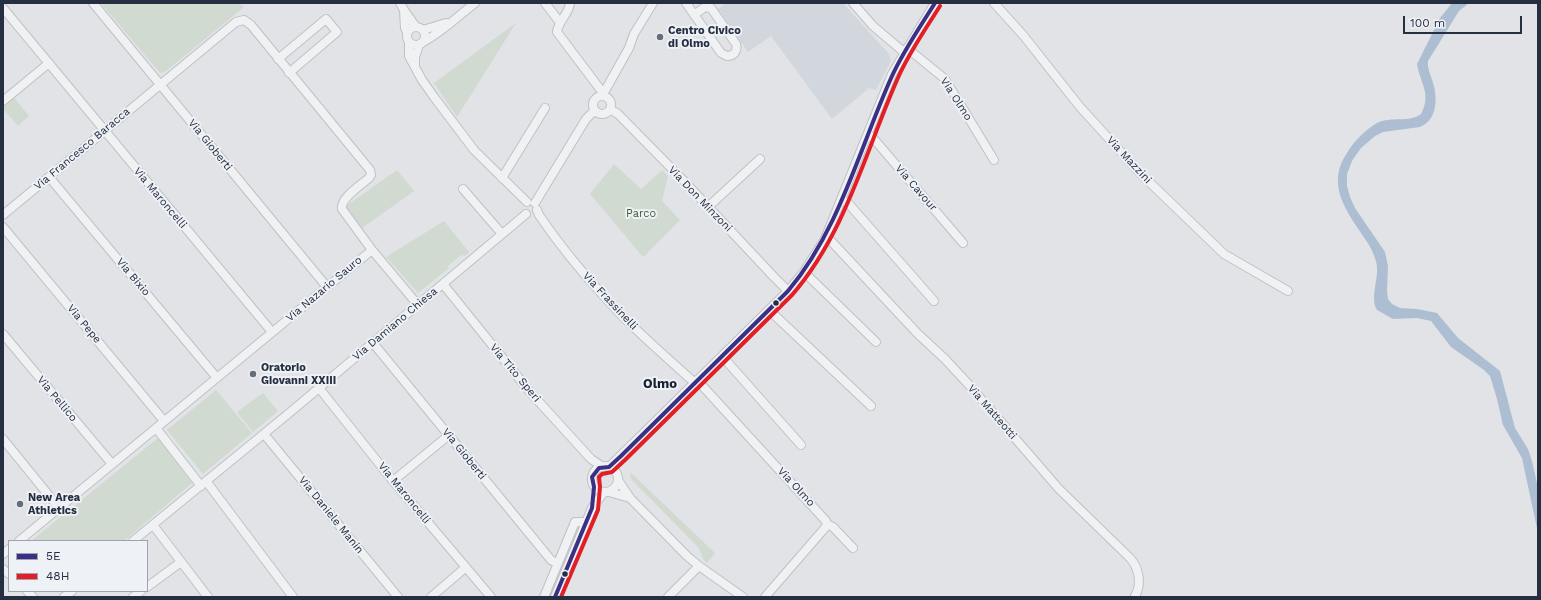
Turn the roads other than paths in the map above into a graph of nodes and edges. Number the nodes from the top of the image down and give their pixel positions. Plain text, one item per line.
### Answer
1 (93, 3) edge
2 (475, 3) edge
3 (545, 3) edge
4 (570, 3) edge
5 (653, 3) edge
6 (686, 3) edge
7 (853, 3) edge
8 (935, 3) edge
9 (994, 3) edge
10 (402, 7) edge
11 (3, 8) edge
12 (694, 15) junction
13 (561, 21) junction
14 (451, 22) junction
15 (420, 28) junction
16 (407, 32) junction
17 (409, 42) junction
18 (421, 44) junction
19 (906, 50) junction
20 (278, 59) junction
21 (48, 63) junction
22 (415, 67) junction
23 (290, 73) junction
24 (160, 84) junction
25 (603, 95) junction
26 (3, 101) edge
27 (545, 108) dead end
28 (610, 109) junction
29 (595, 110) junction
30 (104, 131) junction
31 (868, 135) junction
32 (760, 159) dead end
33 (994, 160) dead end
34 (48, 177) junction
35 (502, 178) junction
36 (463, 189) dead end
37 (842, 200) junction
38 (531, 205) junction
39 (708, 208) junction
40 (3, 214) edge
41 (3, 227) edge
42 (502, 234) junction
43 (825, 239) junction
44 (963, 243) dead end
45 (372, 250) junction
46 (804, 272) junction
47 (443, 284) junction
48 (327, 287) junction
49 (788, 291) junction
50 (1288, 291) dead end
51 (934, 301) dead end
52 (418, 305) junction
53 (768, 310) junction
54 (272, 332) junction
55 (3, 334) edge
56 (373, 342) junction
57 (876, 342) dead end
58 (722, 356) junction
59 (217, 378) junction
60 (696, 381) junction
61 (319, 388) junction
62 (871, 406) dead end
63 (164, 421) junction
64 (156, 428) junction
65 (264, 434) junction
66 (449, 435) junction
67 (3, 439) edge
68 (801, 445) dead end
69 (621, 456) junction
70 (591, 459) junction
71 (112, 464) junction
72 (606, 467) junction
73 (617, 476) junction
74 (592, 477) junction
75 (393, 481) junction
76 (204, 483) junction
77 (594, 487) junction
78 (606, 492) junction
79 (630, 498) junction
80 (59, 508) junction
81 (592, 508) junction
82 (586, 522) junction
83 (827, 524) junction
84 (153, 525) junction
85 (20, 540) edge
86 (135, 540) edge
87 (853, 548) dead end
88 (181, 562) junction
89 (557, 563) junction
90 (698, 566) junction
91 (465, 568) junction
92 (148, 586) edge
93 (558, 596) edge
94 (1135, 596) edge
95 (208, 597) edge
96 (293, 597) edge
97 (398, 597) edge
98 (431, 597) edge
99 (491, 597) edge
100 (544, 597) edge
101 (668, 597) edge
102 (743, 597) edge
103 (765, 597) edge

1 - 24 street, Via Gioberti
2 - 14 street
3 - 13 street
4 - 13 street
5 - 25 street
6 - 12 street
7 - 19 street
8 - 19 street
9 - 50 street, Via Mazzini
10 - 15 street
10 - 16 street
11 - 21 street, Via Maroncelli
12 - 12 street
13 - 25 street
14 - 15 street
14 - 18 street
15 - 16 street
15 - 18 street
16 - 17 street
17 - 18 street
17 - 22 street, Via Frassinelli
18 - 22 street
19 - 31 street
19 - 33 street, Via Olmo
20 - 23 street, Via Nazario Sauro
20 - 23 street
20 - 24 street, Via Nazario Sauro
21 - 26 street
21 - 30 street, Via Maroncelli
22 - 35 street, Via Frassinelli
23 - 45 street, Via Nazario Sauro
24 - 30 street, Via Francesco Baracca
24 - 48 street, Via Gioberti
25 - 28 street
25 - 29 street
27 - 35 street
28 - 29 street
28 - 39 street, Via Don Minzoni
29 - 38 street
30 - 34 street, Via Francesco Baracca
30 - 54 street, Via Maroncelli
31 - 37 street
31 - 44 street, Via Cavour
32 - 39 street
34 - 40 street, Via Francesco Baracca
34 - 59 street, Via Bixio
35 - 38 street, Via Frassinelli
36 - 42 street
37 - 43 street
37 - 51 street
38 - 42 street, Via Damiano Chiesa
38 - 60 street, Via Frassinelli
39 - 49 street, Via Don Minzoni
41 - 63 street, Via Pepe
42 - 47 street, Via Damiano Chiesa
43 - 46 street
43 - 94 street, Via Matteotti
45 - 48 street, Via Nazario Sauro
45 - 52 street
46 - 49 street
46 - 57 street
47 - 52 street, Via Damiano Chiesa
47 - 70 street, Via Tito Speri
48 - 54 street, Via Nazario Sauro
49 - 53 street
52 - 56 street, Via Damiano Chiesa
53 - 58 street
53 - 62 street
54 - 59 street, Via Nazario Sauro
55 - 71 street, Via Pellico
56 - 61 street, Via Damiano Chiesa
56 - 66 street, Via Gioberti
58 - 60 street
58 - 68 street
59 - 63 street, Via Nazario Sauro
60 - 69 street
60 - 83 street, Via Olmo
61 - 65 street, Via Damiano Chiesa
61 - 75 street, Via Maroncelli
63 - 64 street, Via Nazario Sauro
64 - 71 street, Via Nazario Sauro
64 - 76 street
65 - 76 street, Via Damiano Chiesa
65 - 97 street, Via Daniele Manin
66 - 75 street
66 - 89 street, Via Gioberti
67 - 80 street
69 - 72 street
69 - 73 street
70 - 72 street, Via Tito Speri
70 - 74 street
71 - 80 street, Via Nazario Sauro
72 - 73 street
72 - 74 street
73 - 78 street
73 - 79 street
74 - 77 street
75 - 91 street, Via Maroncelli
76 - 84 street, Via Damiano Chiesa
76 - 96 street
77 - 78 street
77 - 81 street
78 - 79 street
78 - 81 street
79 - 90 street
80 - 85 street, Via Nazario Sauro
81 - 82 street
82 - 89 street
82 - 93 street
83 - 87 street, Via Olmo
83 - 103 street
84 - 86 street, Via Damiano Chiesa
84 - 88 street
88 - 92 street
88 - 95 street
89 - 100 street
90 - 101 street
90 - 102 street
91 - 98 street
91 - 99 street, Via Maroncelli

